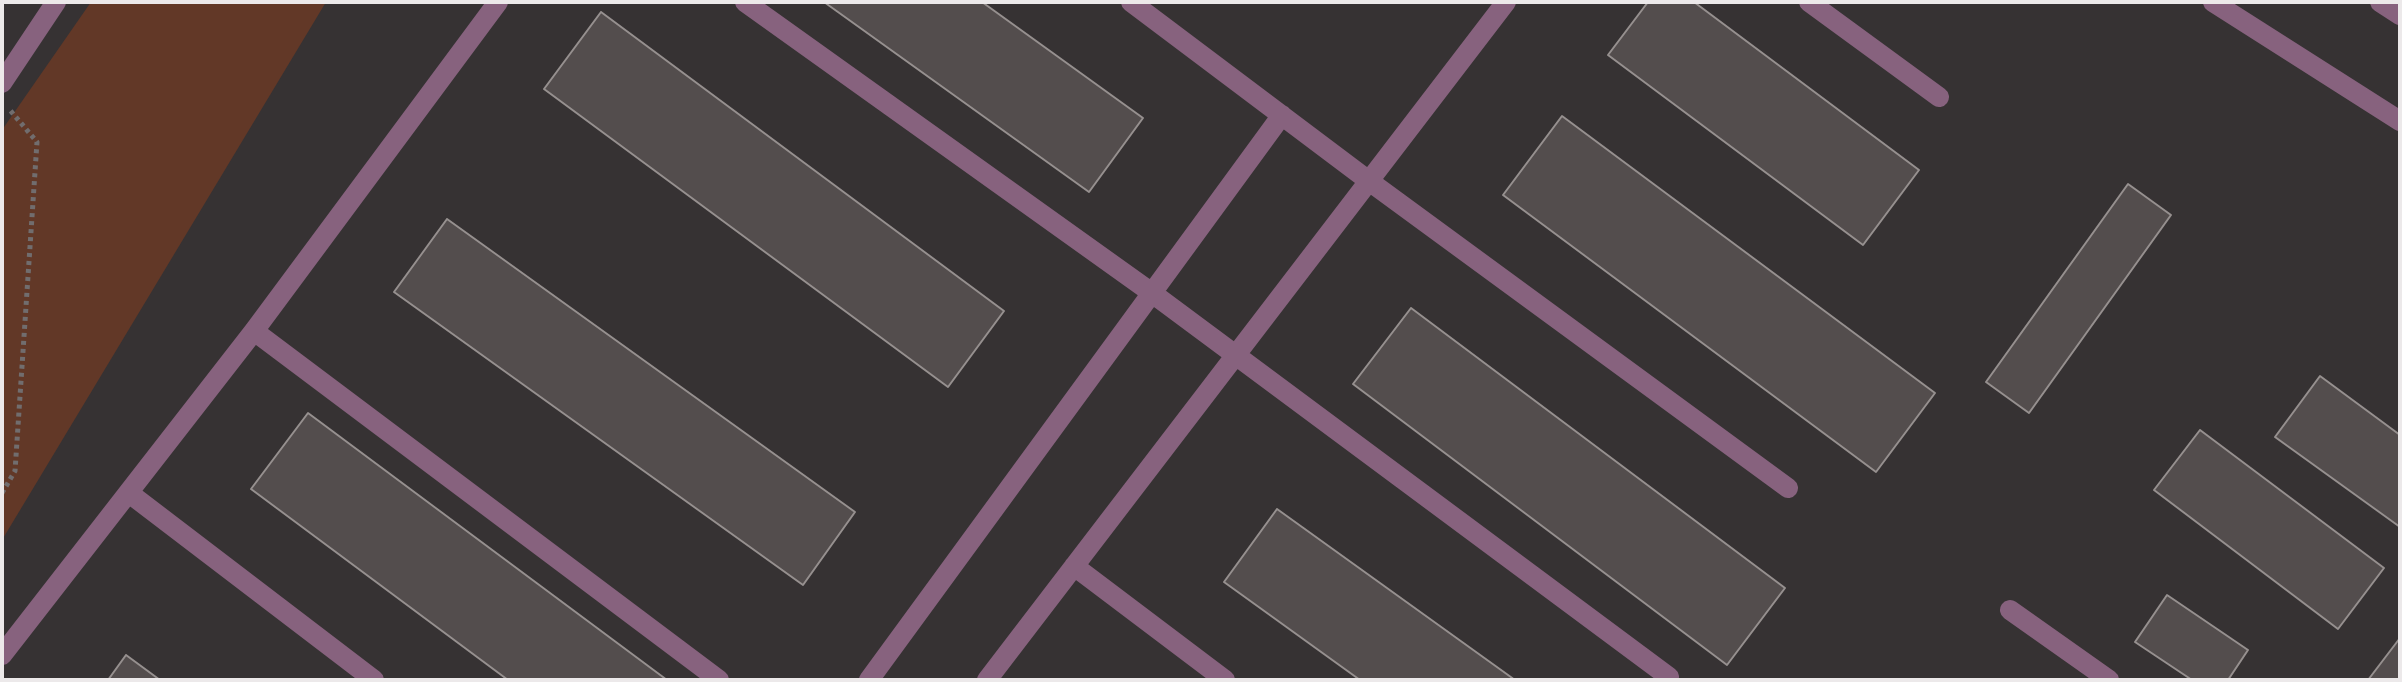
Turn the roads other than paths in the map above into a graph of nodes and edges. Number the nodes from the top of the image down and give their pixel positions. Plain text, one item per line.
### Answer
1 (56, 2) edge
2 (498, 2) edge
3 (745, 2) edge
4 (1131, 2) edge
5 (1506, 2) edge
6 (1809, 2) edge
7 (2213, 2) edge
8 (2380, 2) edge
9 (2400, 15) edge
10 (2, 83) edge
11 (1939, 97) dead end
12 (1282, 115) junction
13 (2400, 121) edge
14 (1369, 181) junction
15 (1152, 293) junction
16 (254, 331) junction
17 (1236, 355) junction
18 (1788, 488) dead end
19 (129, 493) junction
20 (1074, 566) junction
21 (2010, 610) dead end
22 (2, 655) edge
23 (1669, 677) dead end
24 (374, 680) edge
25 (719, 680) edge
26 (869, 680) edge
27 (987, 680) edge
28 (1225, 680) edge
29 (2109, 680) edge

1 - 10 street
2 - 16 street
3 - 15 street
4 - 12 street
5 - 14 street
6 - 11 street
7 - 13 street
8 - 9 street
12 - 14 street
12 - 15 street
14 - 17 street
14 - 18 street
15 - 17 street
15 - 26 street
16 - 19 street
16 - 25 street
17 - 20 street
17 - 23 street
19 - 22 street
19 - 24 street
20 - 27 street
20 - 28 street
21 - 29 street

